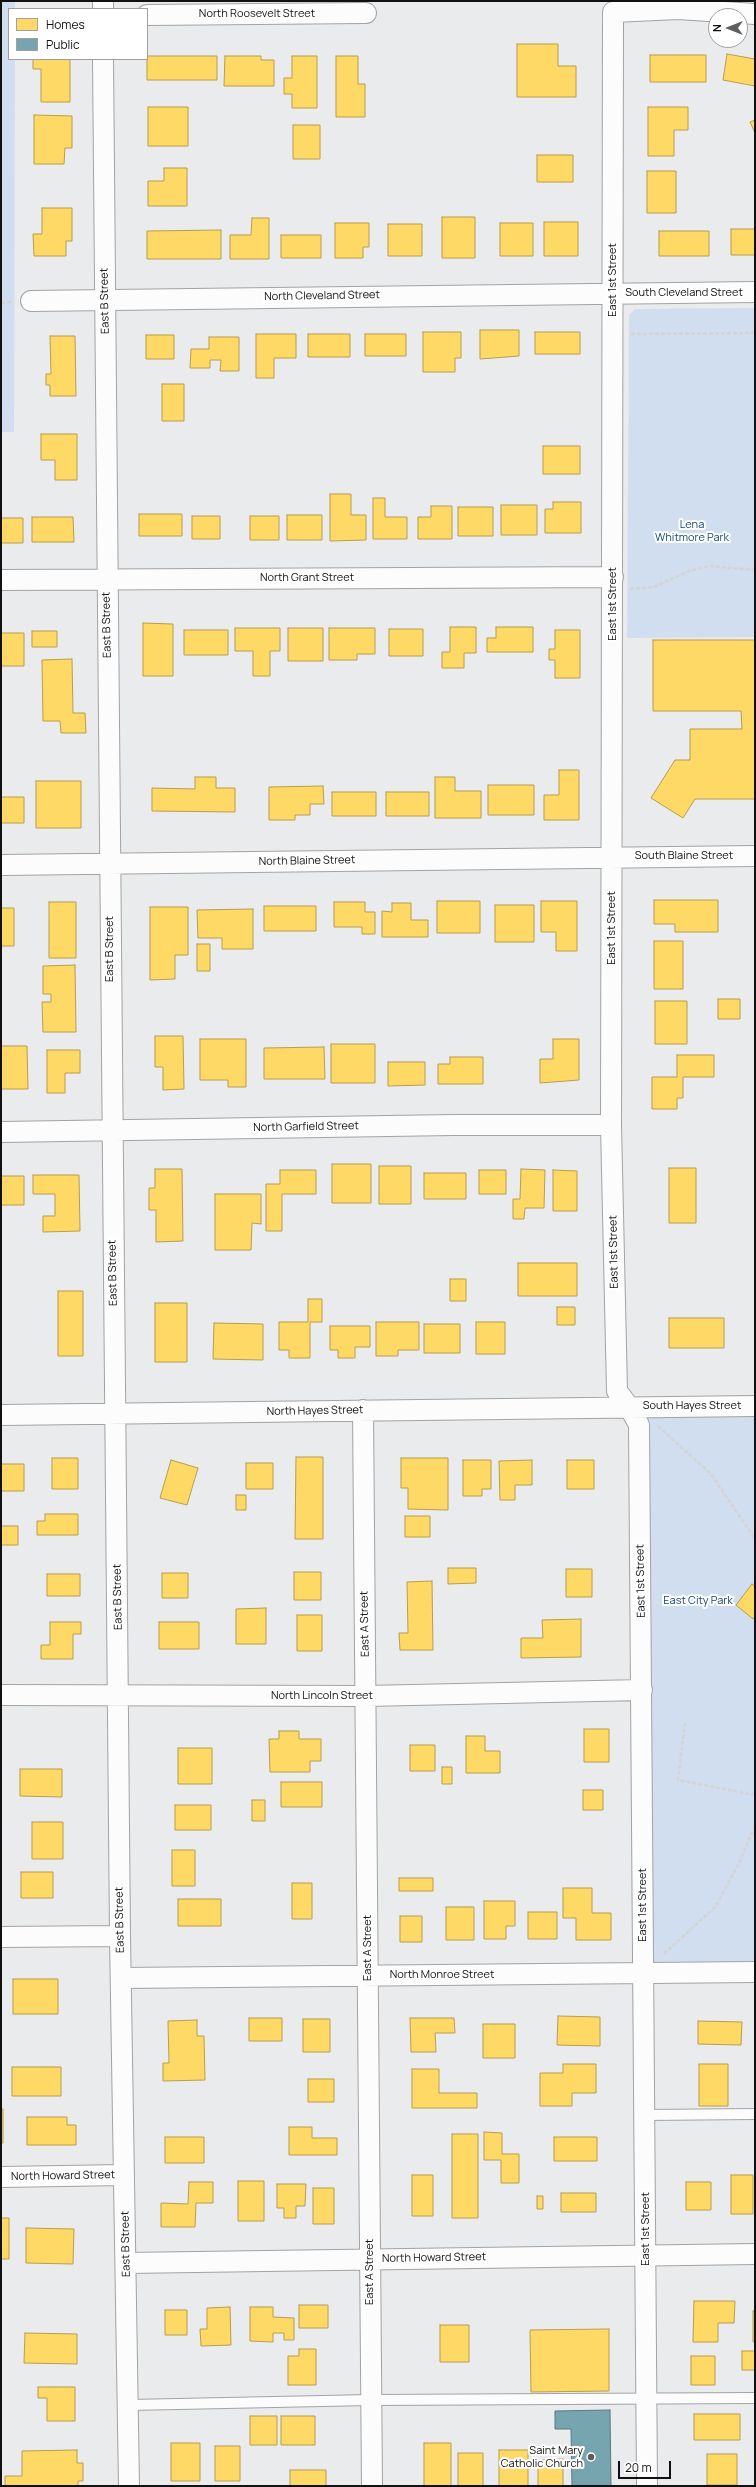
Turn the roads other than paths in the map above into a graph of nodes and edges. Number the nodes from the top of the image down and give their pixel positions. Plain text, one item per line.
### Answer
1 (678, 5) edge
2 (366, 13) dead end
3 (755, 14) edge
4 (148, 15) edge
5 (103, 60) edge
6 (755, 292) edge
7 (613, 293) junction
8 (106, 299) junction
9 (31, 301) dead end
10 (106, 579) junction
11 (621, 579) junction
12 (1, 580) edge
13 (612, 856) junction
14 (755, 856) edge
15 (1, 865) edge
16 (110, 865) junction
17 (611, 1125) junction
18 (112, 1131) junction
19 (1, 1132) edge
20 (755, 1406) edge
21 (630, 1407) junction
22 (363, 1410) junction
23 (115, 1413) junction
24 (1, 1415) edge
25 (642, 1690) junction
26 (1, 1695) edge
27 (119, 1695) junction
28 (366, 1696) junction
29 (120, 1936) junction
30 (1, 1937) edge
31 (755, 1972) edge
32 (643, 1973) junction
33 (368, 1975) junction
34 (121, 1978) junction
35 (755, 2114) edge
36 (645, 2115) junction
37 (124, 2176) junction
38 (1, 2177) edge
39 (755, 2254) edge
40 (646, 2256) junction
41 (370, 2258) junction
42 (126, 2263) junction
43 (755, 2398) edge
44 (646, 2399) junction
45 (371, 2400) junction
46 (129, 2405) junction
47 (129, 2486) edge
48 (372, 2486) edge
49 (647, 2486) edge

1 - 3 street
1 - 7 street, East 1st Street
2 - 4 street, North Roosevelt Street
5 - 8 street, East B Street
6 - 7 street, South Cleveland Street
7 - 8 street, North Cleveland Street
7 - 11 street, East 1st Street
8 - 9 street, North Cleveland Street
8 - 10 street, East B Street
10 - 11 street, North Grant Street
10 - 12 street, North Grant Street
10 - 16 street, East B Street
11 - 13 street, East 1st Street
13 - 14 street, South Blaine Street
13 - 16 street, North Blaine Street
13 - 17 street, East 1st Street
15 - 16 street, North Blaine Street
16 - 18 street, East B Street
17 - 18 street, North Garfield Street
17 - 21 street, East 1st Street
18 - 19 street, North Garfield Street
18 - 23 street, East B Street
20 - 21 street, South Hayes Street
21 - 22 street, North Hayes Street
21 - 25 street, East 1st Street
22 - 23 street, North Hayes Street
22 - 28 street, East A Street
23 - 24 street, North Hayes Street
23 - 27 street, East B Street
25 - 28 street, North Lincoln Street
25 - 32 street, East 1st Street
26 - 27 street, North Lincoln Street
27 - 28 street, North Lincoln Street
27 - 29 street, East B Street
28 - 33 street, East A Street
29 - 30 street
29 - 34 street, East B Street
31 - 32 street, North Monroe Street
32 - 33 street, North Monroe Street
32 - 36 street, East 1st Street
33 - 34 street, North Monroe Street
33 - 41 street, East A Street
34 - 37 street, East B Street
35 - 36 lane
36 - 40 street, East 1st Street
37 - 38 street, North Howard Street
37 - 42 street, East B Street
39 - 40 street, North Howard Street
40 - 41 street, North Howard Street
40 - 44 street, East 1st Street
41 - 42 street, North Howard Street
41 - 45 street, East A Street
42 - 46 street, East B Street
43 - 44 lane
44 - 45 lane
44 - 49 street, East 1st Street
45 - 46 lane
45 - 48 street, East A Street
46 - 47 street, East B Street

